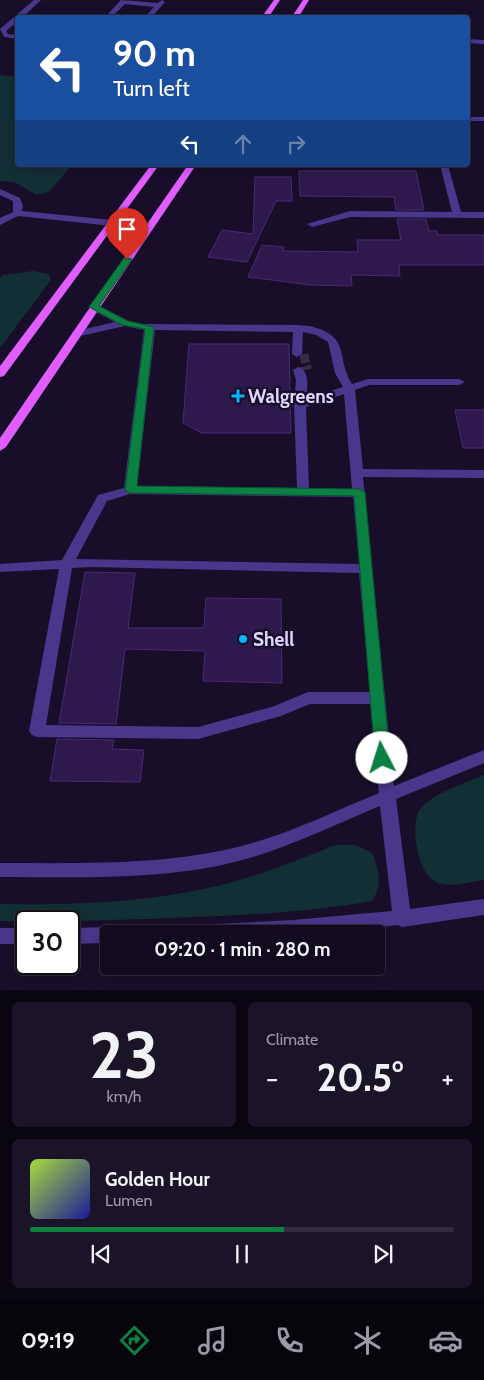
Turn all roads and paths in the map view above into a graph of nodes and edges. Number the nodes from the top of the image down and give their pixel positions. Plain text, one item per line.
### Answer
1 (38, 0) edge
2 (277, 0) edge
3 (306, 0) edge
4 (124, 1) edge
5 (161, 2) edge
6 (21, 15) edge
7 (110, 15) edge
8 (150, 15) edge
9 (266, 15) edge
10 (296, 15) edge
11 (15, 20) edge
12 (15, 36) edge
13 (470, 41) edge
14 (484, 42) edge
15 (470, 119) edge
16 (484, 119) edge
17 (154, 167) edge
18 (191, 167) edge
19 (445, 167) edge
20 (0, 192) edge
21 (17, 213) junction
22 (457, 215) junction
23 (484, 215) edge
24 (0, 222) edge
25 (112, 224) junction
26 (312, 224) dead end
27 (150, 227) junction
28 (94, 307) junction
29 (125, 323) junction
30 (150, 327) junction
31 (298, 328) junction
32 (76, 334) junction
33 (300, 351) tunnel mouth
34 (302, 373) tunnel mouth
35 (0, 374) edge
36 (459, 382) dead end
37 (350, 388) junction
38 (300, 405) junction
39 (0, 447) edge
40 (357, 473) junction
41 (484, 474) edge
42 (130, 490) junction
43 (303, 492) junction
44 (359, 492) junction
45 (66, 566) junction
46 (0, 568) edge
47 (366, 569) junction
48 (377, 698) junction
49 (484, 756) edge
50 (386, 796) junction
51 (0, 870) edge
52 (484, 907) edge
53 (402, 919) junction
54 (338, 925) edge
55 (100, 935) edge
56 (0, 936) edge
57 (15, 936) edge
58 (80, 936) edge

1 - 6 street
2 - 9 main road
3 - 10 main road
4 - 5 street
4 - 7 street
5 - 8 street
11 - 12 street
13 - 14 street
15 - 16 street
17 - 25 main road
18 - 27 main road
19 - 22 street
20 - 21 street
21 - 24 street
21 - 25 street
22 - 23 street
22 - 26 street
25 - 27 main road
25 - 35 main road
27 - 28 main road
28 - 29 street
28 - 32 main road
29 - 30 street
29 - 32 street
30 - 31 street
30 - 42 street
31 - 33 street
31 - 37 street
32 - 39 main road
34 - 38 street
36 - 37 street
37 - 38 street
37 - 40 street
38 - 43 street
40 - 41 street
40 - 44 street
42 - 43 street
42 - 45 street
43 - 44 street
44 - 47 street
45 - 46 street
45 - 47 street
45 - 48 street
47 - 48 street
48 - 50 street
49 - 50 street
50 - 51 street
50 - 53 street
52 - 53 street
53 - 54 street
55 - 58 street
56 - 57 street

